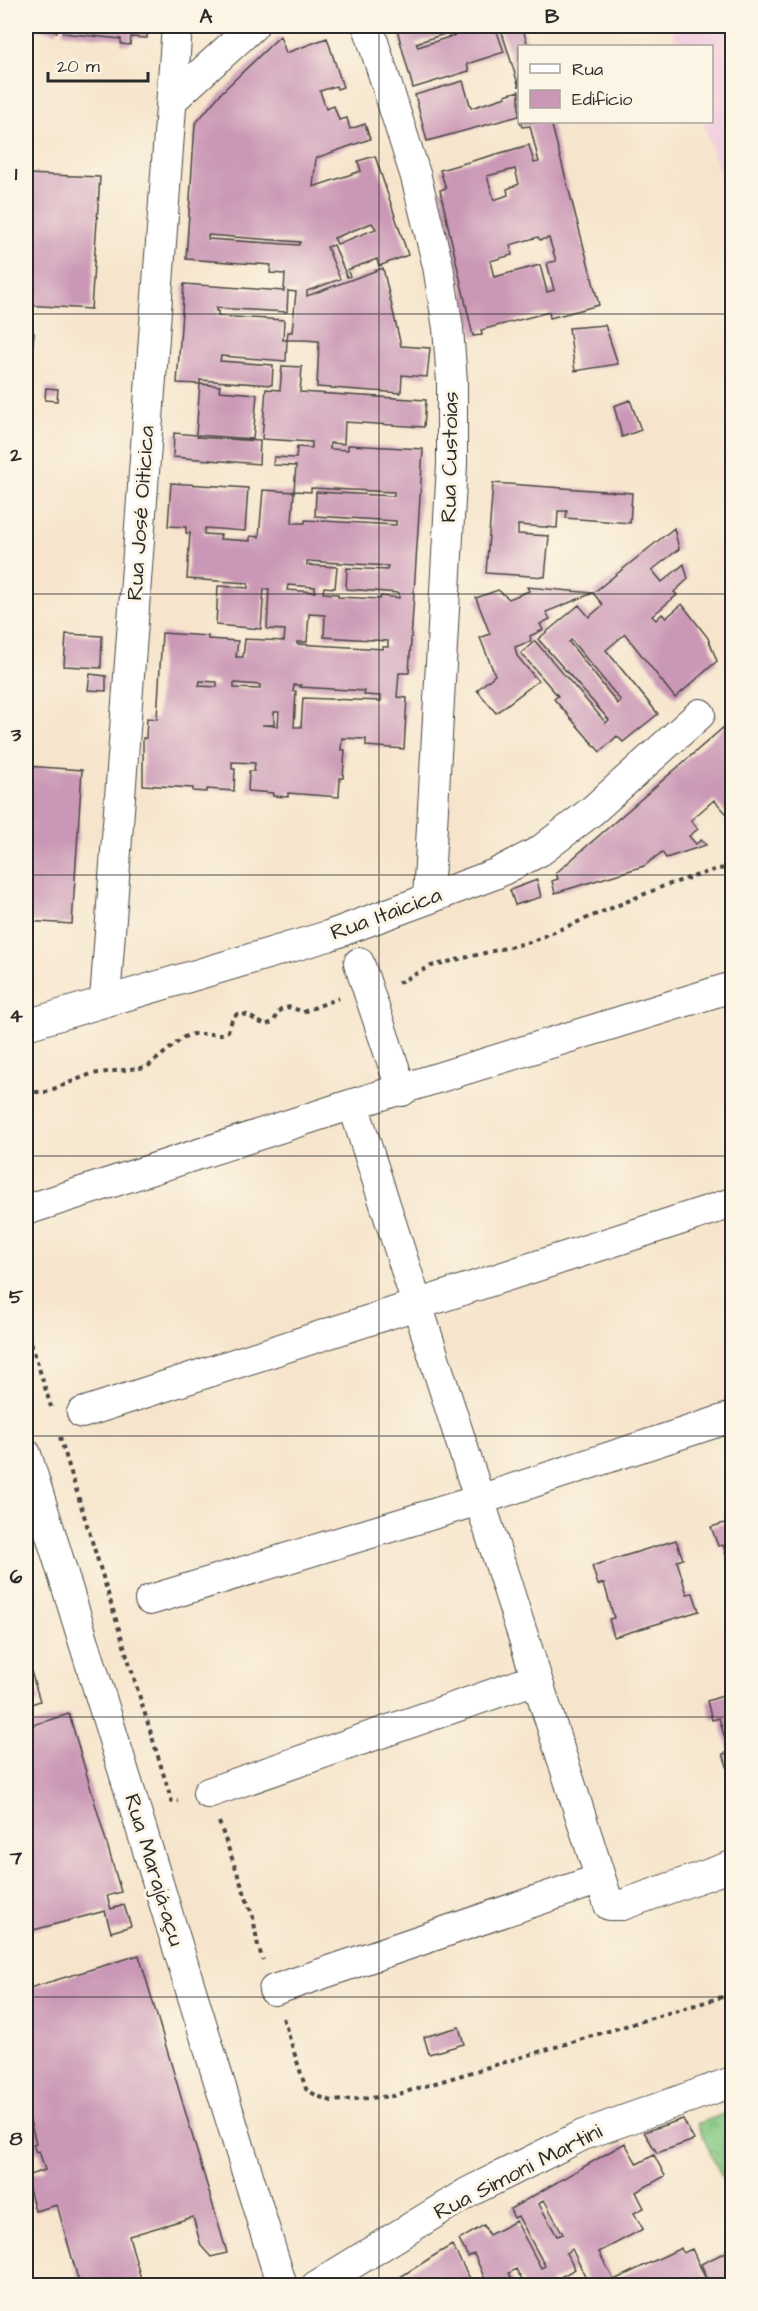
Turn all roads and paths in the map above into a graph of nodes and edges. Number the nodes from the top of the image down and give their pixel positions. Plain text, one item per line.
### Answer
1 (177, 26) edge
2 (253, 26) edge
3 (368, 26) edge
4 (172, 100) junction
5 (700, 714) dead end
6 (428, 899) junction
7 (358, 963) dead end
8 (732, 987) edge
9 (105, 1000) junction
10 (26, 1025) edge
11 (402, 1091) junction
12 (353, 1104) junction
13 (732, 1203) edge
14 (26, 1210) edge
15 (417, 1305) junction
16 (26, 1326) edge
17 (53, 1415) dead end
18 (732, 1417) edge
19 (69, 1419) joint
20 (26, 1454) edge
21 (479, 1500) junction
22 (150, 1600) dead end
23 (536, 1679) junction
24 (208, 1793) junction
25 (732, 1866) edge
26 (600, 1879) junction
27 (274, 1990) junction
28 (732, 1994) edge
29 (732, 2082) edge
30 (282, 2286) edge
31 (316, 2286) edge

1 - 4 street, Rua José Oiticica
2 - 4 street
3 - 6 street, Rua Custoias
4 - 9 street, Rua José Oiticica
5 - 6 street, Rua Itaicica
6 - 9 street, Rua Itaicica
7 - 11 street
8 - 11 street
9 - 10 street, Rua Itaicica
11 - 12 street
12 - 14 street
12 - 15 street
13 - 15 street
15 - 19 street
15 - 21 street
16 - 17 path
18 - 21 street
19 - 24 path
20 - 30 street, Rua Marajá-açu
21 - 22 street
21 - 23 street
23 - 24 street
23 - 26 street
24 - 27 path
25 - 26 street
26 - 27 street
27 - 28 path
29 - 31 street, Rua Simoni Martini

